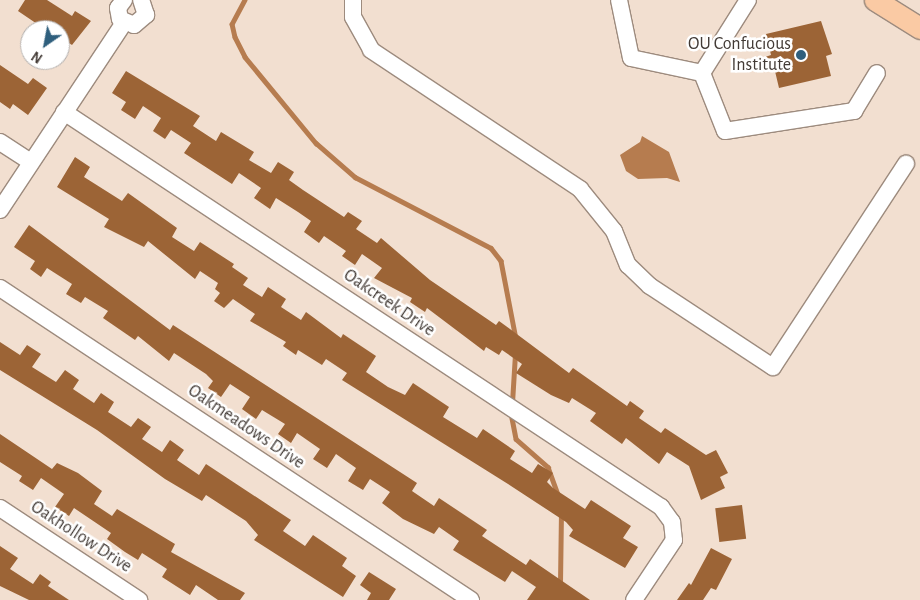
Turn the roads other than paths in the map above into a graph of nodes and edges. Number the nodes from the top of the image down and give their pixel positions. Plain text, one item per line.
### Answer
1 (141, 0) edge
2 (354, 0) edge
3 (619, 0) edge
4 (748, 0) edge
5 (875, 0) edge
6 (121, 1) edge
7 (124, 23) junction
8 (920, 28) edge
9 (702, 73) junction
10 (878, 73) dead end
11 (64, 112) junction
12 (0, 142) edge
13 (31, 162) junction
14 (906, 164) dead end
15 (0, 210) edge
16 (0, 288) edge
17 (0, 508) edge
18 (139, 600) edge
19 (471, 600) edge
20 (634, 600) edge

1 - 7 street
2 - 14 street
3 - 9 street
4 - 9 street
5 - 8 main road
6 - 7 street
7 - 11 street
9 - 10 street
11 - 13 street
11 - 20 street, Oakcreek Drive
12 - 13 street
13 - 15 street
16 - 19 street, Oakmeadows Drive
17 - 18 street, Oakhollow Drive

